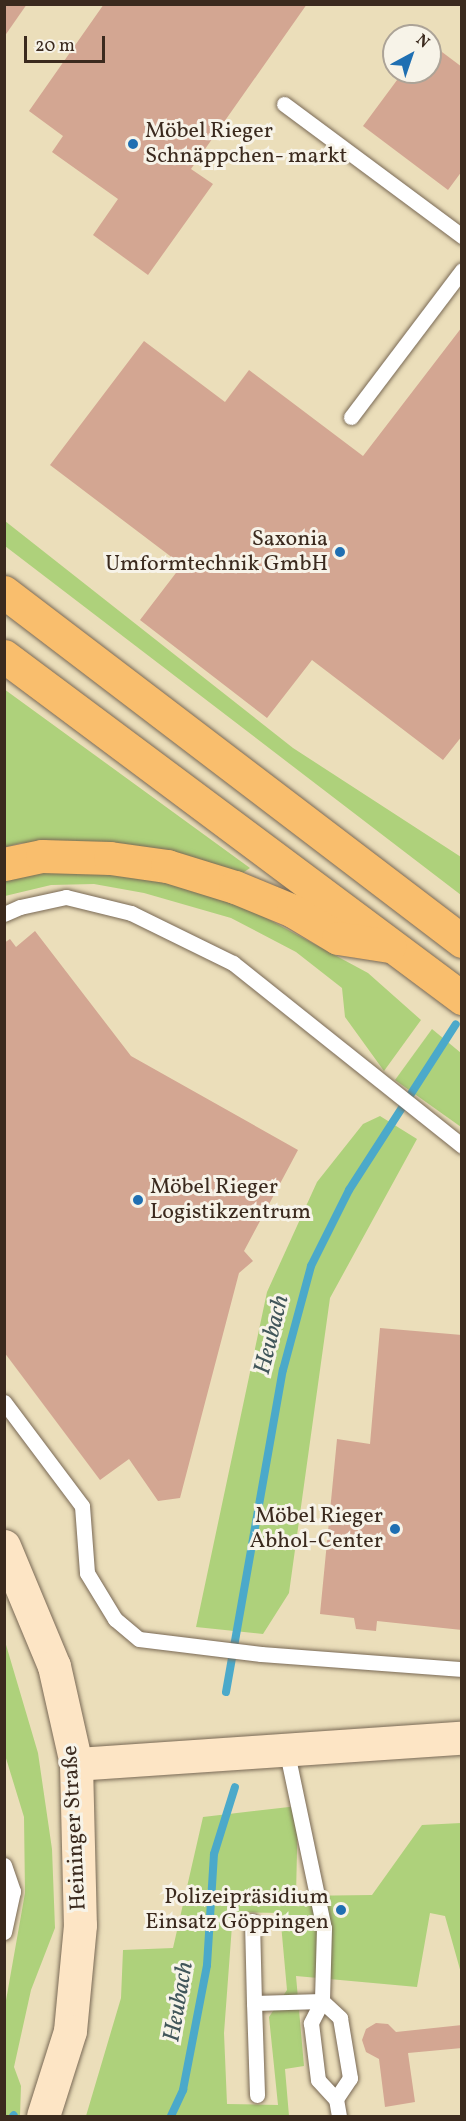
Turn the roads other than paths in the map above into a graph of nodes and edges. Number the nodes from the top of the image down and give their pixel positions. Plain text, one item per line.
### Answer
1 (284, 104) dead end
2 (462, 236) edge
3 (462, 270) edge
4 (351, 417) dead end
5 (4, 592) edge
6 (4, 656) edge
7 (4, 864) edge
8 (4, 914) edge
9 (462, 941) edge
10 (393, 947) junction
11 (462, 998) edge
12 (462, 1146) edge
13 (4, 1402) edge
14 (4, 1546) edge
15 (462, 1668) edge
16 (462, 1738) edge
17 (287, 1753) junction
18 (76, 1764) junction
19 (4, 1865) edge
20 (252, 1921) dead end
21 (4, 1932) edge
22 (322, 2001) junction
23 (254, 2002) junction
24 (257, 2095) dead end
25 (336, 2099) junction
26 (43, 2116) edge
27 (339, 2116) edge

1 - 2 lane
3 - 4 lane
5 - 9 highway
6 - 10 highway
7 - 10 highway
8 - 12 lane
10 - 11 highway
13 - 15 lane
14 - 18 main road, Heininger Straße
16 - 17 main road
17 - 18 main road
17 - 22 lane
18 - 26 main road, Heininger Straße
19 - 21 lane
20 - 23 lane
22 - 23 lane
22 - 25 lane
22 - 25 lane
23 - 24 lane
25 - 27 lane

